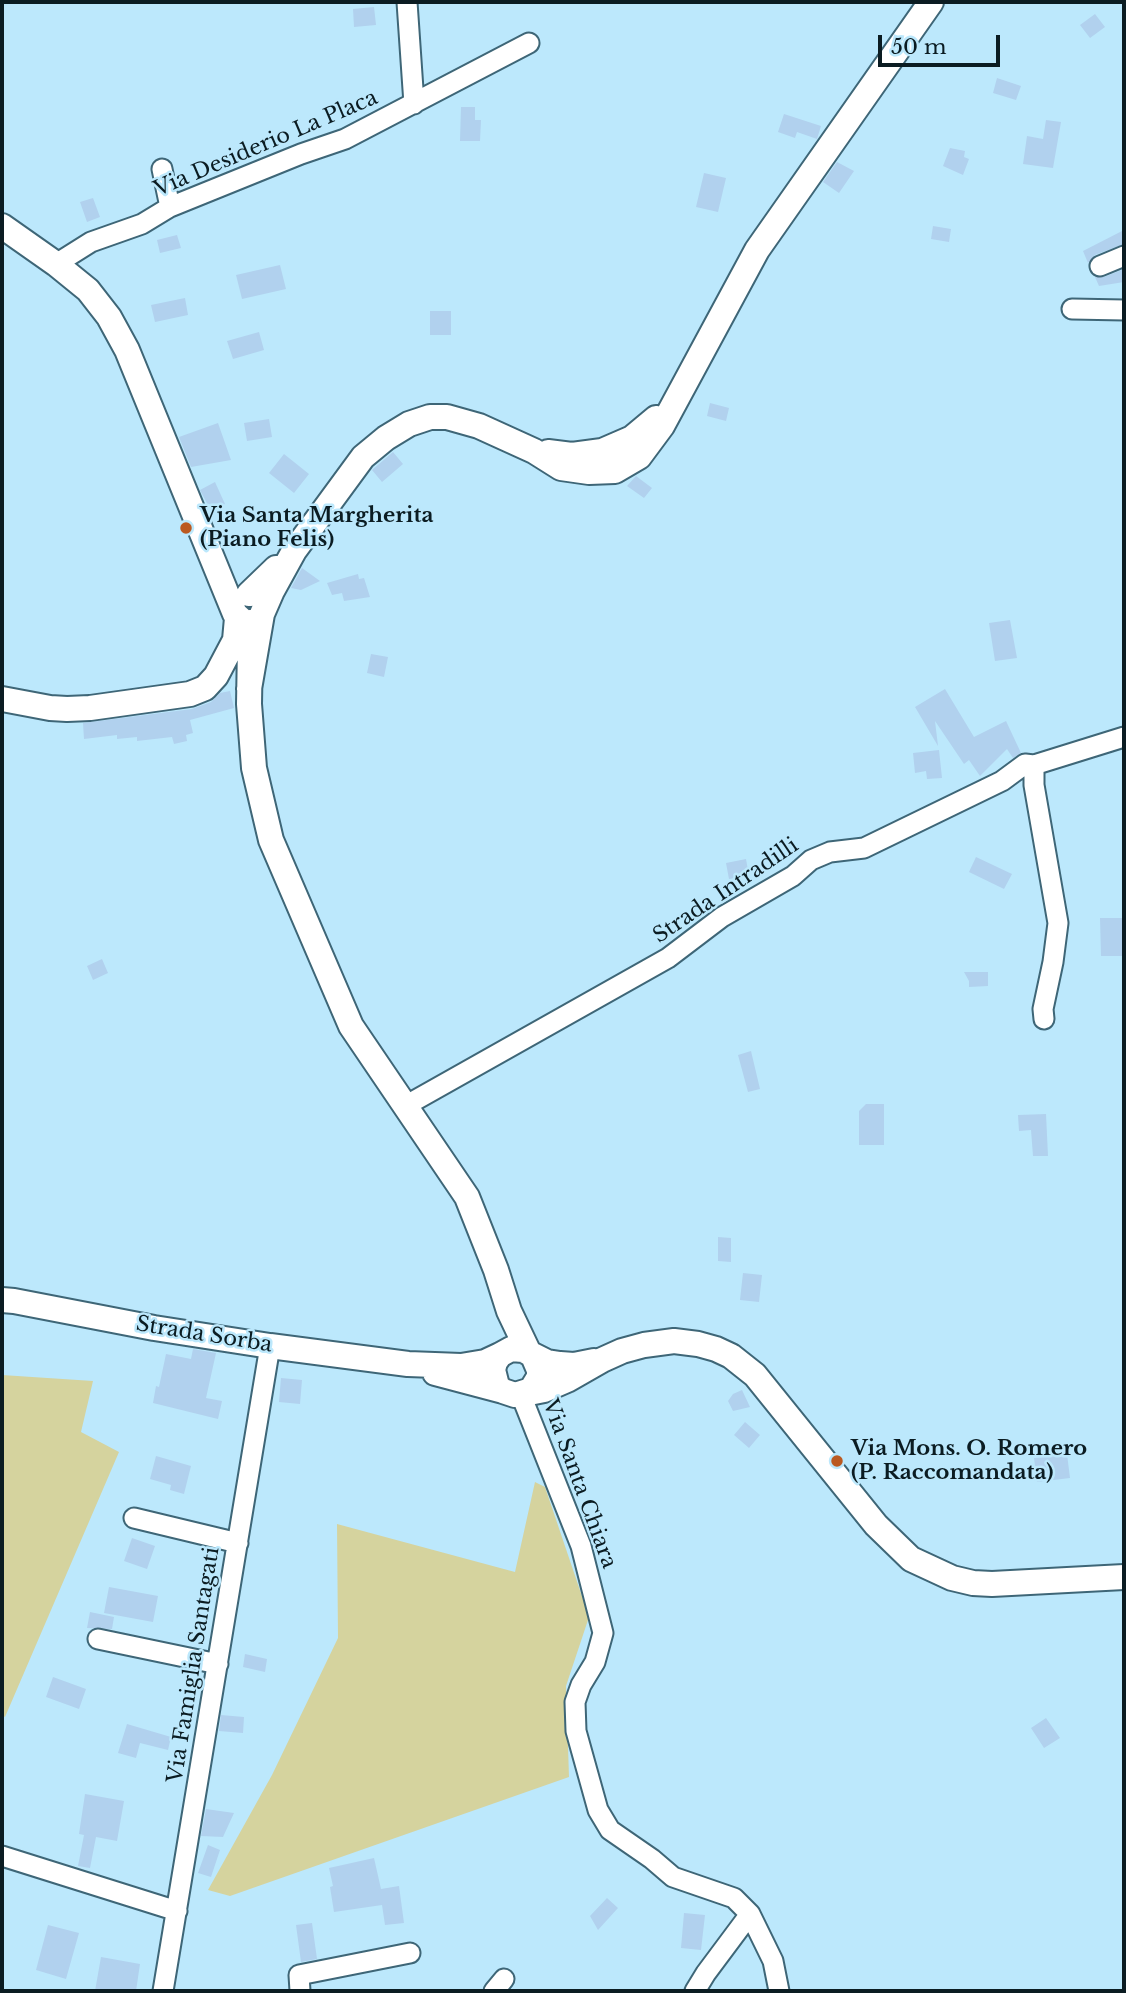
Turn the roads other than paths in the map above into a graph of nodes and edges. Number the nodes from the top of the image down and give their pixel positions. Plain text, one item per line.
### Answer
1 (407, 2) edge
2 (932, 2) edge
3 (529, 43) dead end
4 (414, 104) junction
5 (162, 169) dead end
6 (170, 207) junction
7 (2, 226) edge
8 (1124, 256) edge
9 (57, 264) junction
10 (1100, 266) dead end
11 (1072, 309) dead end
12 (1124, 310) edge
13 (247, 610) junction
14 (2, 699) edge
15 (1124, 737) edge
16 (1034, 765) junction
17 (1044, 1019) dead end
18 (405, 1106) junction
19 (2, 1300) edge
20 (270, 1346) junction
21 (517, 1354) junction
22 (602, 1360) junction
23 (408, 1364) junction
24 (516, 1393) junction
25 (134, 1518) dead end
26 (238, 1543) junction
27 (1124, 1577) edge
28 (98, 1640) dead end
29 (218, 1664) junction
30 (2, 1856) edge
31 (177, 1911) junction
32 (750, 1914) junction
33 (410, 1953) dead end
34 (163, 1991) edge
35 (300, 1991) edge
36 (695, 1991) edge
37 (779, 1991) edge

1 - 4 street
2 - 13 street
3 - 4 street, Via Desiderio La Placa
4 - 6 street, Via Desiderio La Placa
5 - 6 street
6 - 9 street, Via Desiderio La Placa
7 - 9 street
8 - 10 street
9 - 13 street
11 - 12 street
13 - 14 street
13 - 18 street
15 - 16 street, Strada Intradilli
16 - 17 street
16 - 18 street, Strada Intradilli
18 - 21 street
19 - 20 street, Strada Sorba
20 - 23 street, Strada Sorba
20 - 26 street, Via Famiglia Santagati
21 - 22 street
21 - 23 street
21 - 24 street
21 - 24 street
22 - 24 street
22 - 27 street
23 - 24 street
24 - 32 street, Via Santa Chiara
25 - 26 street
26 - 29 street, Via Famiglia Santagati
28 - 29 street
29 - 31 street, Via Famiglia Santagati
30 - 31 street
31 - 34 street, Via Famiglia Santagati
32 - 36 street
32 - 37 street, Via Santa Chiara
33 - 35 street

